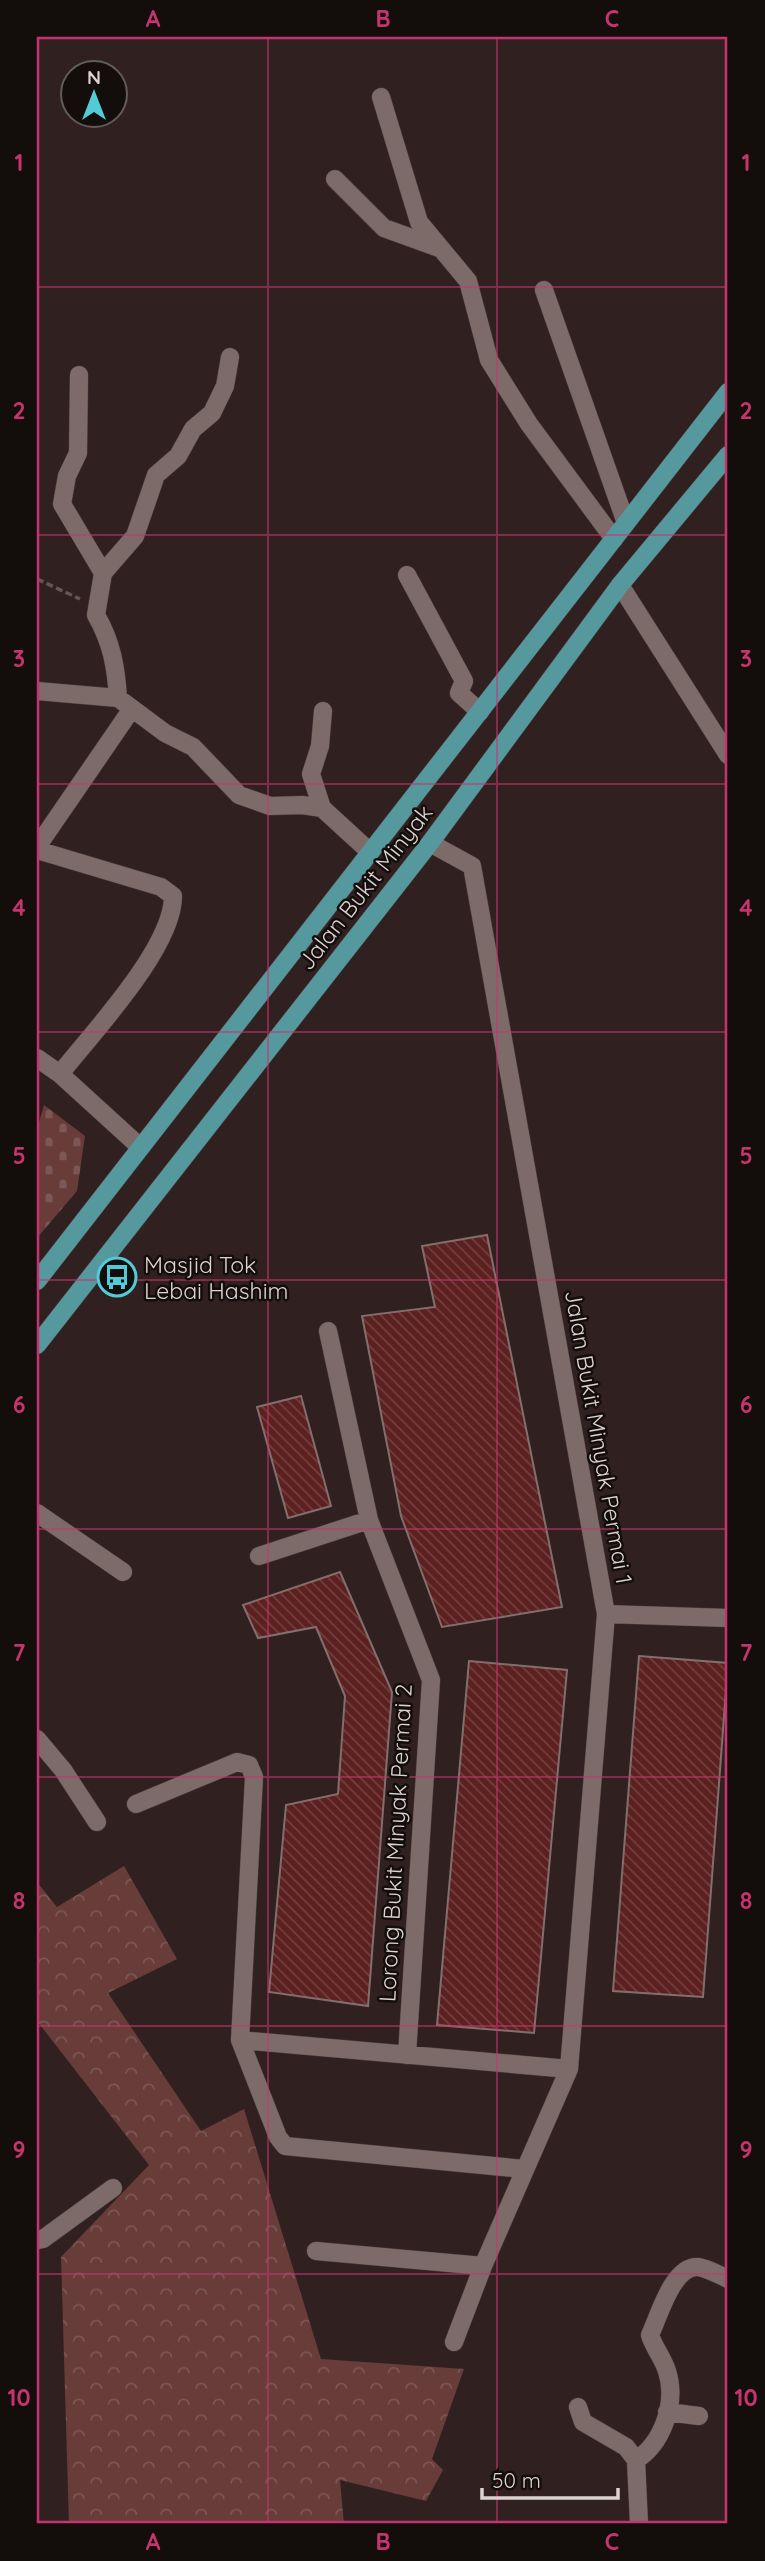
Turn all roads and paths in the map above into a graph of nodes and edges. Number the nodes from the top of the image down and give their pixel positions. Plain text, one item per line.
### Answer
1 (381, 97) dead end
2 (335, 179) dead end
3 (442, 249) junction
4 (544, 290) dead end
5 (230, 357) dead end
6 (79, 375) dead end
7 (728, 392) edge
8 (728, 455) edge
9 (626, 523) junction
10 (614, 538) junction
11 (103, 573) junction
12 (407, 575) dead end
13 (37, 579) edge
14 (620, 585) junction
15 (96, 615) junction
16 (37, 691) edge
17 (124, 704) junction
18 (323, 711) dead end
19 (480, 712) junction
20 (728, 755) edge
21 (322, 807) junction
22 (430, 843) junction
23 (37, 848) edge
24 (369, 851) junction
25 (37, 1058) edge
26 (60, 1074) junction
27 (139, 1146) junction
28 (37, 1280) edge
29 (328, 1331) dead end
30 (37, 1345) edge
31 (37, 1513) edge
32 (369, 1520) junction
33 (259, 1556) dead end
34 (123, 1572) dead end
35 (606, 1614) junction
36 (728, 1618) edge
37 (37, 1739) edge
38 (136, 1804) dead end
39 (97, 1822) dead end
40 (240, 2040) junction
41 (407, 2055) junction
42 (569, 2069) junction
43 (524, 2169) junction
44 (113, 2188) dead end
45 (37, 2240) edge
46 (316, 2251) dead end
47 (483, 2266) junction
48 (728, 2279) edge
49 (454, 2342) dead end
50 (578, 2407) dead end
51 (667, 2412) junction
52 (699, 2416) dead end
53 (636, 2460) junction
54 (639, 2524) edge

1 - 3 street
2 - 3 street
3 - 10 street
4 - 9 street
5 - 11 street
6 - 11 street
7 - 9 main road, Jalan Bukit Minyak
8 - 14 main road, Jalan Bukit Minyak
9 - 10 main road, Jalan Bukit Minyak
10 - 19 main road, Jalan Bukit Minyak
11 - 15 street
12 - 19 street
13 - 15 path
14 - 20 street
14 - 22 main road, Jalan Bukit Minyak
15 - 17 street
16 - 17 street
17 - 21 street
17 - 23 street
18 - 21 street
19 - 24 main road, Jalan Bukit Minyak
21 - 24 street
22 - 30 main road, Jalan Bukit Minyak
22 - 35 street, Jalan Bukit Minyak Permai 1
23 - 26 street
24 - 27 main road, Jalan Bukit Minyak
25 - 26 street
26 - 27 street
27 - 28 main road, Jalan Bukit Minyak
29 - 32 street, Lorong Bukit Minyak Permai 2
31 - 34 street
32 - 33 street
32 - 41 street, Lorong Bukit Minyak Permai 2
35 - 36 street
35 - 42 street, Jalan Bukit Minyak Permai 1
37 - 39 street
38 - 40 street
40 - 41 street
40 - 43 street
41 - 42 street
42 - 43 street, Jalan Bukit Minyak Permai 1
43 - 47 street, Jalan Bukit Minyak Permai 1
44 - 45 street
46 - 47 street
47 - 49 street, Jalan Bukit Minyak Permai 1
48 - 51 street
50 - 53 street
51 - 52 street
51 - 53 street
53 - 54 street

